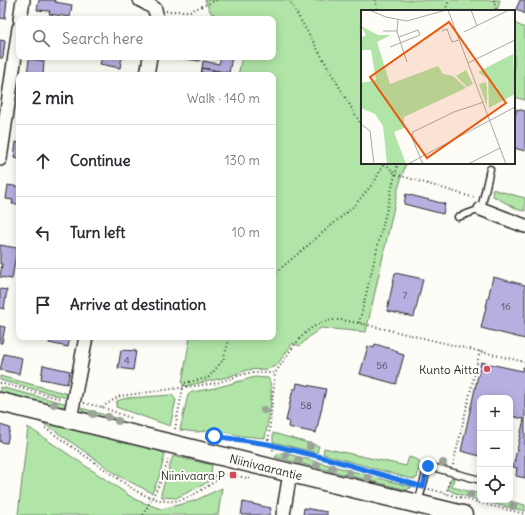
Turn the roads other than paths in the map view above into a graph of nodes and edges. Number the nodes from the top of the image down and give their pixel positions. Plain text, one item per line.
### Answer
1 (23, 0) edge
2 (140, 0) edge
3 (156, 14) edge
4 (20, 16) edge
5 (16, 49) edge
6 (150, 60) edge
7 (148, 72) edge
8 (0, 159) edge
9 (490, 170) dead end
10 (481, 204) junction
11 (458, 217) dead end
12 (525, 226) edge
13 (85, 340) edge
14 (0, 402) edge
15 (70, 419) junction
16 (290, 473) junction
17 (477, 479) edge
18 (418, 504) junction
19 (283, 515) edge
20 (463, 515) edge

1 - 4 street
2 - 3 street
5 - 8 street
6 - 7 street
9 - 10 lane
10 - 11 lane
10 - 12 street
13 - 15 street
14 - 15 main road, Niinivaarantie
15 - 16 main road, Niinivaarantie
16 - 18 main road, Niinivaarantie
16 - 19 street
17 - 18 lane
18 - 20 main road, Niinivaarantie

